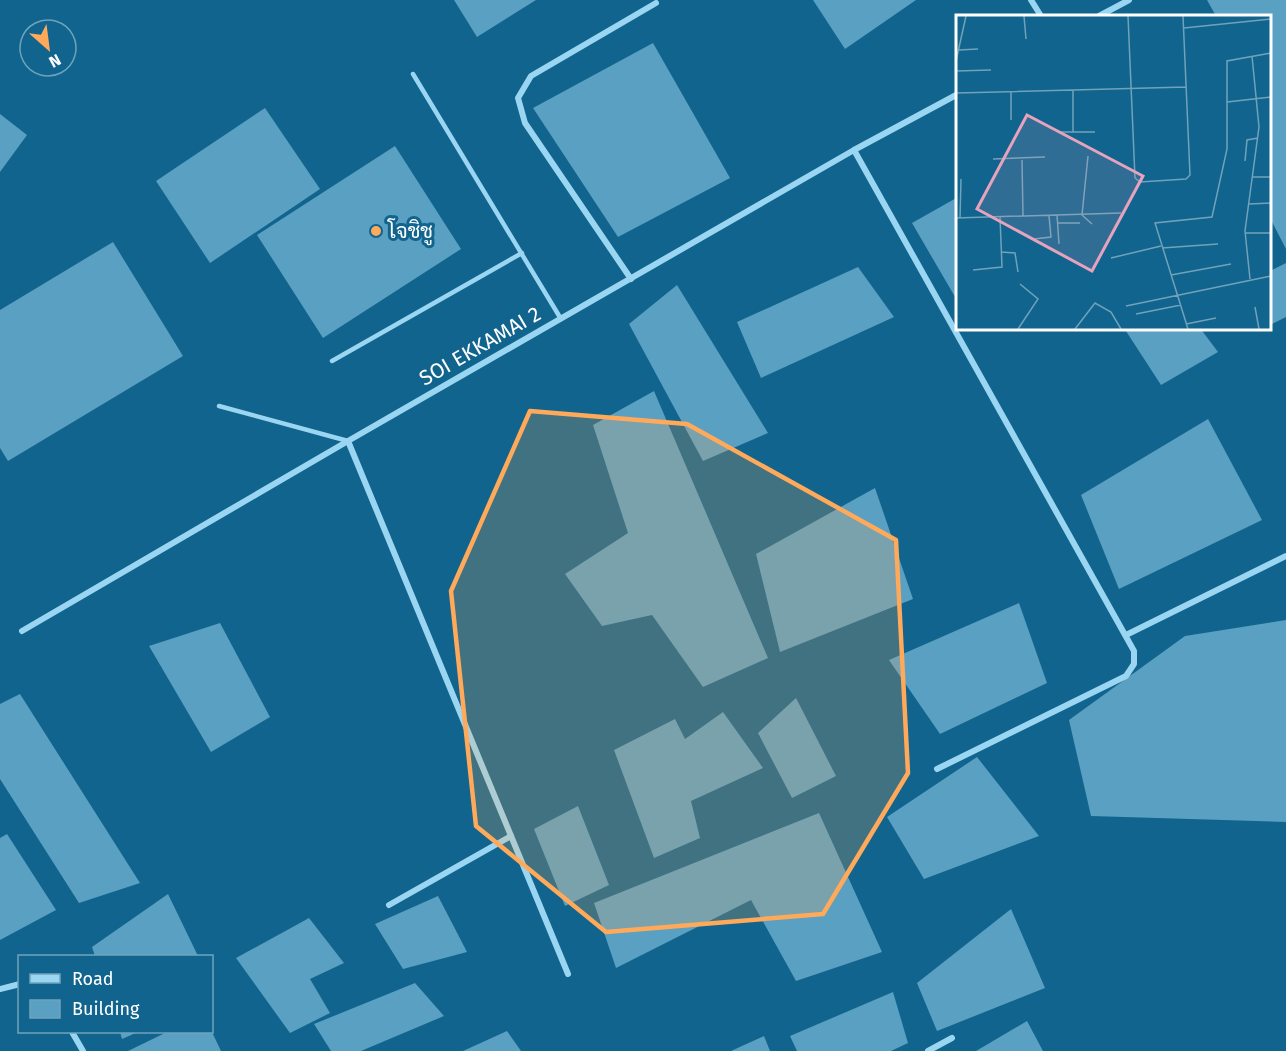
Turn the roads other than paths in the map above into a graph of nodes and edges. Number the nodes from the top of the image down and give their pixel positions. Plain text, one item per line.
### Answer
1 (1031, 0) edge
2 (1129, 0) edge
3 (656, 3) dead end
4 (1040, 15) edge
5 (1101, 15) edge
6 (413, 74) dead end
7 (956, 95) edge
8 (854, 150) junction
9 (522, 253) junction
10 (631, 279) junction
11 (561, 319) junction
12 (332, 361) dead end
13 (219, 406) dead end
14 (348, 441) junction
15 (1286, 556) edge
16 (22, 631) dead end
17 (1126, 635) junction
18 (937, 769) dead end
19 (511, 836) junction
20 (389, 905) dead end
21 (568, 974) dead end
22 (18, 984) edge
23 (0, 989) edge
24 (73, 1033) edge
25 (952, 1038) dead end
26 (83, 1051) edge
27 (928, 1051) edge

1 - 4 street
2 - 5 street
3 - 10 street
6 - 9 lane
7 - 8 street, SOI EKKAMAI 2
8 - 10 street, SOI EKKAMAI 2
8 - 17 street
9 - 11 lane
9 - 12 lane
10 - 11 street, SOI EKKAMAI 2
11 - 14 street, SOI EKKAMAI 2
13 - 14 lane
14 - 16 street, SOI EKKAMAI 2
14 - 19 street
15 - 17 street
17 - 18 street
19 - 20 street
19 - 21 street
22 - 23 street
24 - 26 street
25 - 27 street

